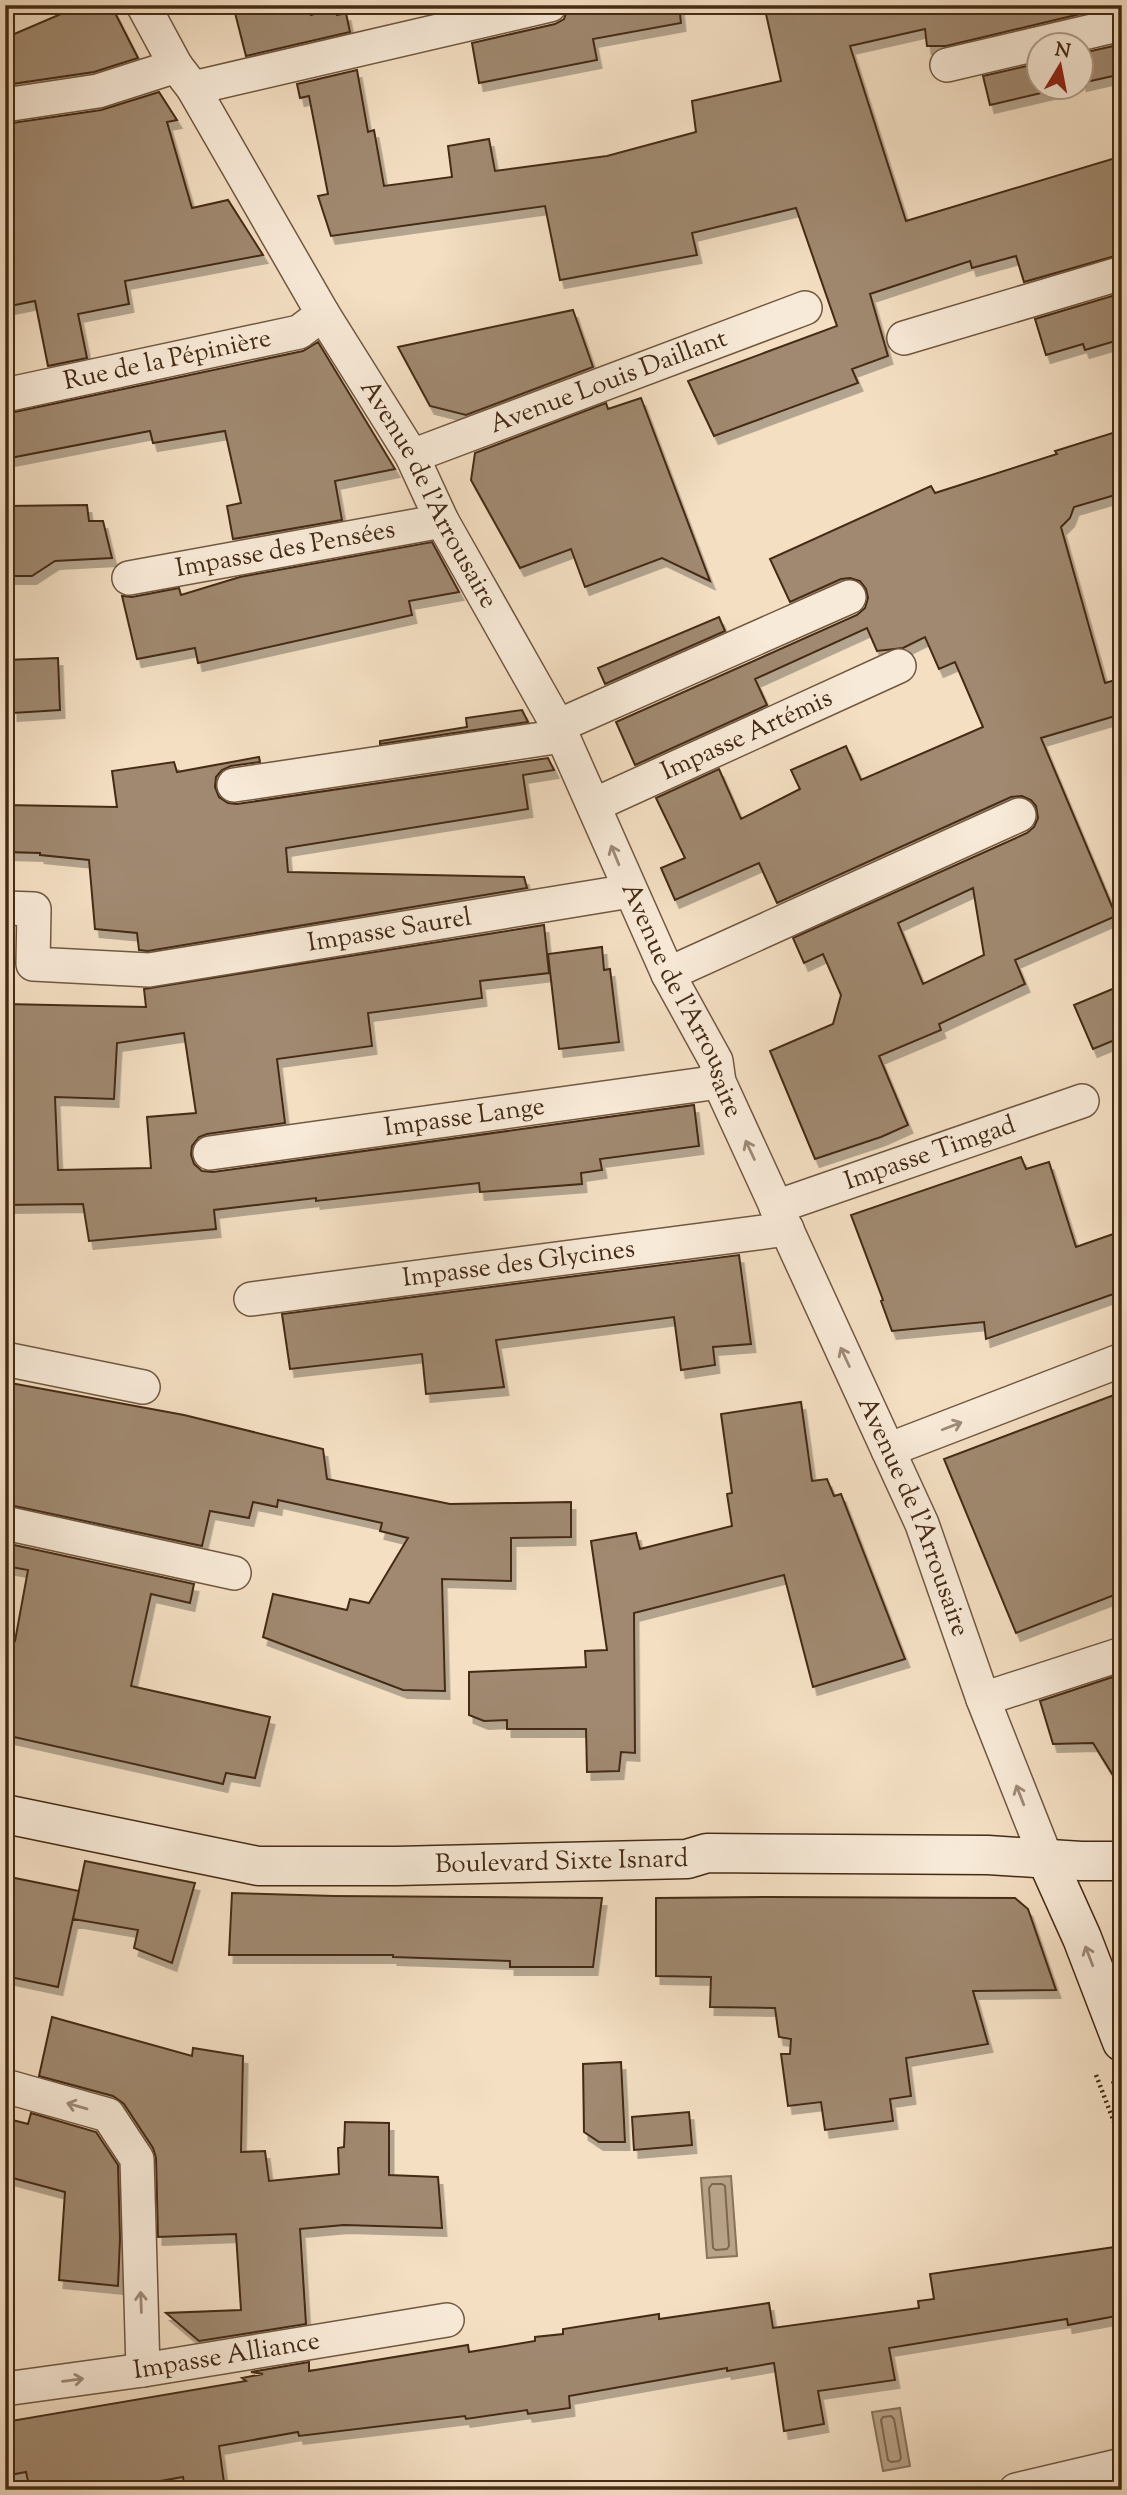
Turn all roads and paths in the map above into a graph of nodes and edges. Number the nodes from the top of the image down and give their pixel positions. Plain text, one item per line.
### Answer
1 (143, 5) edge
2 (550, 5) edge
3 (1122, 24) edge
4 (947, 65) dead end
5 (184, 77) junction
6 (5, 105) edge
7 (1122, 272) edge
8 (805, 308) dead end
9 (323, 314) junction
10 (904, 338) dead end
11 (5, 396) edge
12 (412, 456) junction
13 (442, 521) junction
14 (129, 578) dead end
15 (849, 597) dead end
16 (899, 666) dead end
17 (560, 731) junction
18 (234, 785) dead end
19 (594, 805) junction
20 (1019, 815) dead end
21 (630, 891) junction
22 (5, 908) edge
23 (668, 974) junction
24 (719, 1082) junction
25 (1082, 1101) dead end
26 (210, 1153) dead end
27 (781, 1218) junction
28 (251, 1299) dead end
29 (5, 1359) edge
30 (1122, 1360) edge
31 (143, 1387) dead end
32 (888, 1450) junction
33 (5, 1523) edge
34 (234, 1573) dead end
35 (1122, 1654) edge
36 (983, 1699) junction
37 (5, 1814) edge
38 (1046, 1858) junction
39 (1122, 1861) edge
40 (1122, 2042) edge
41 (5, 2086) edge
42 (447, 2320) dead end
43 (143, 2370) junction
44 (5, 2389) edge
45 (1122, 2465) edge
46 (1016, 2490) edge

1 - 5 street, Avenue de l'Arrousaire
2 - 5 street
3 - 4 street
5 - 6 street
5 - 9 street, Avenue de l'Arrousaire
7 - 10 street
8 - 12 street, Avenue Louis Daillant
9 - 11 street, Rue de la Pépinière
9 - 12 street, Avenue de l'Arrousaire
12 - 13 street, Avenue de l'Arrousaire
13 - 14 street, Impasse des Pensées
13 - 17 street, Avenue de l'Arrousaire
15 - 17 street
16 - 19 street, Impasse Artémis
17 - 18 street
17 - 19 street, Avenue de l'Arrousaire
21 -> 19 street, Avenue de l'Arrousaire
20 - 23 street
21 - 22 street, Impasse Saurel
21 - 23 street, Avenue de l'Arrousaire
23 - 24 street, Avenue de l'Arrousaire
24 - 26 street, Impasse Lange
27 -> 24 street, Avenue de l'Arrousaire
25 - 27 street, Impasse Timgad
27 - 28 street, Impasse des Glycines
32 -> 27 street, Avenue de l'Arrousaire
29 - 31 street
32 -> 30 street
32 - 36 street, Avenue de l'Arrousaire
33 - 34 street
35 - 36 street
38 -> 36 street, Avenue de l'Arrousaire
37 - 38 street, Boulevard Sixte Isnard
38 - 39 street, Boulevard Sixte Isnard
40 -> 38 street, Avenue de l'Arrousaire
43 -> 41 street
42 - 43 street, Impasse Alliance
44 -> 43 street, Impasse Alliance
45 - 46 street

